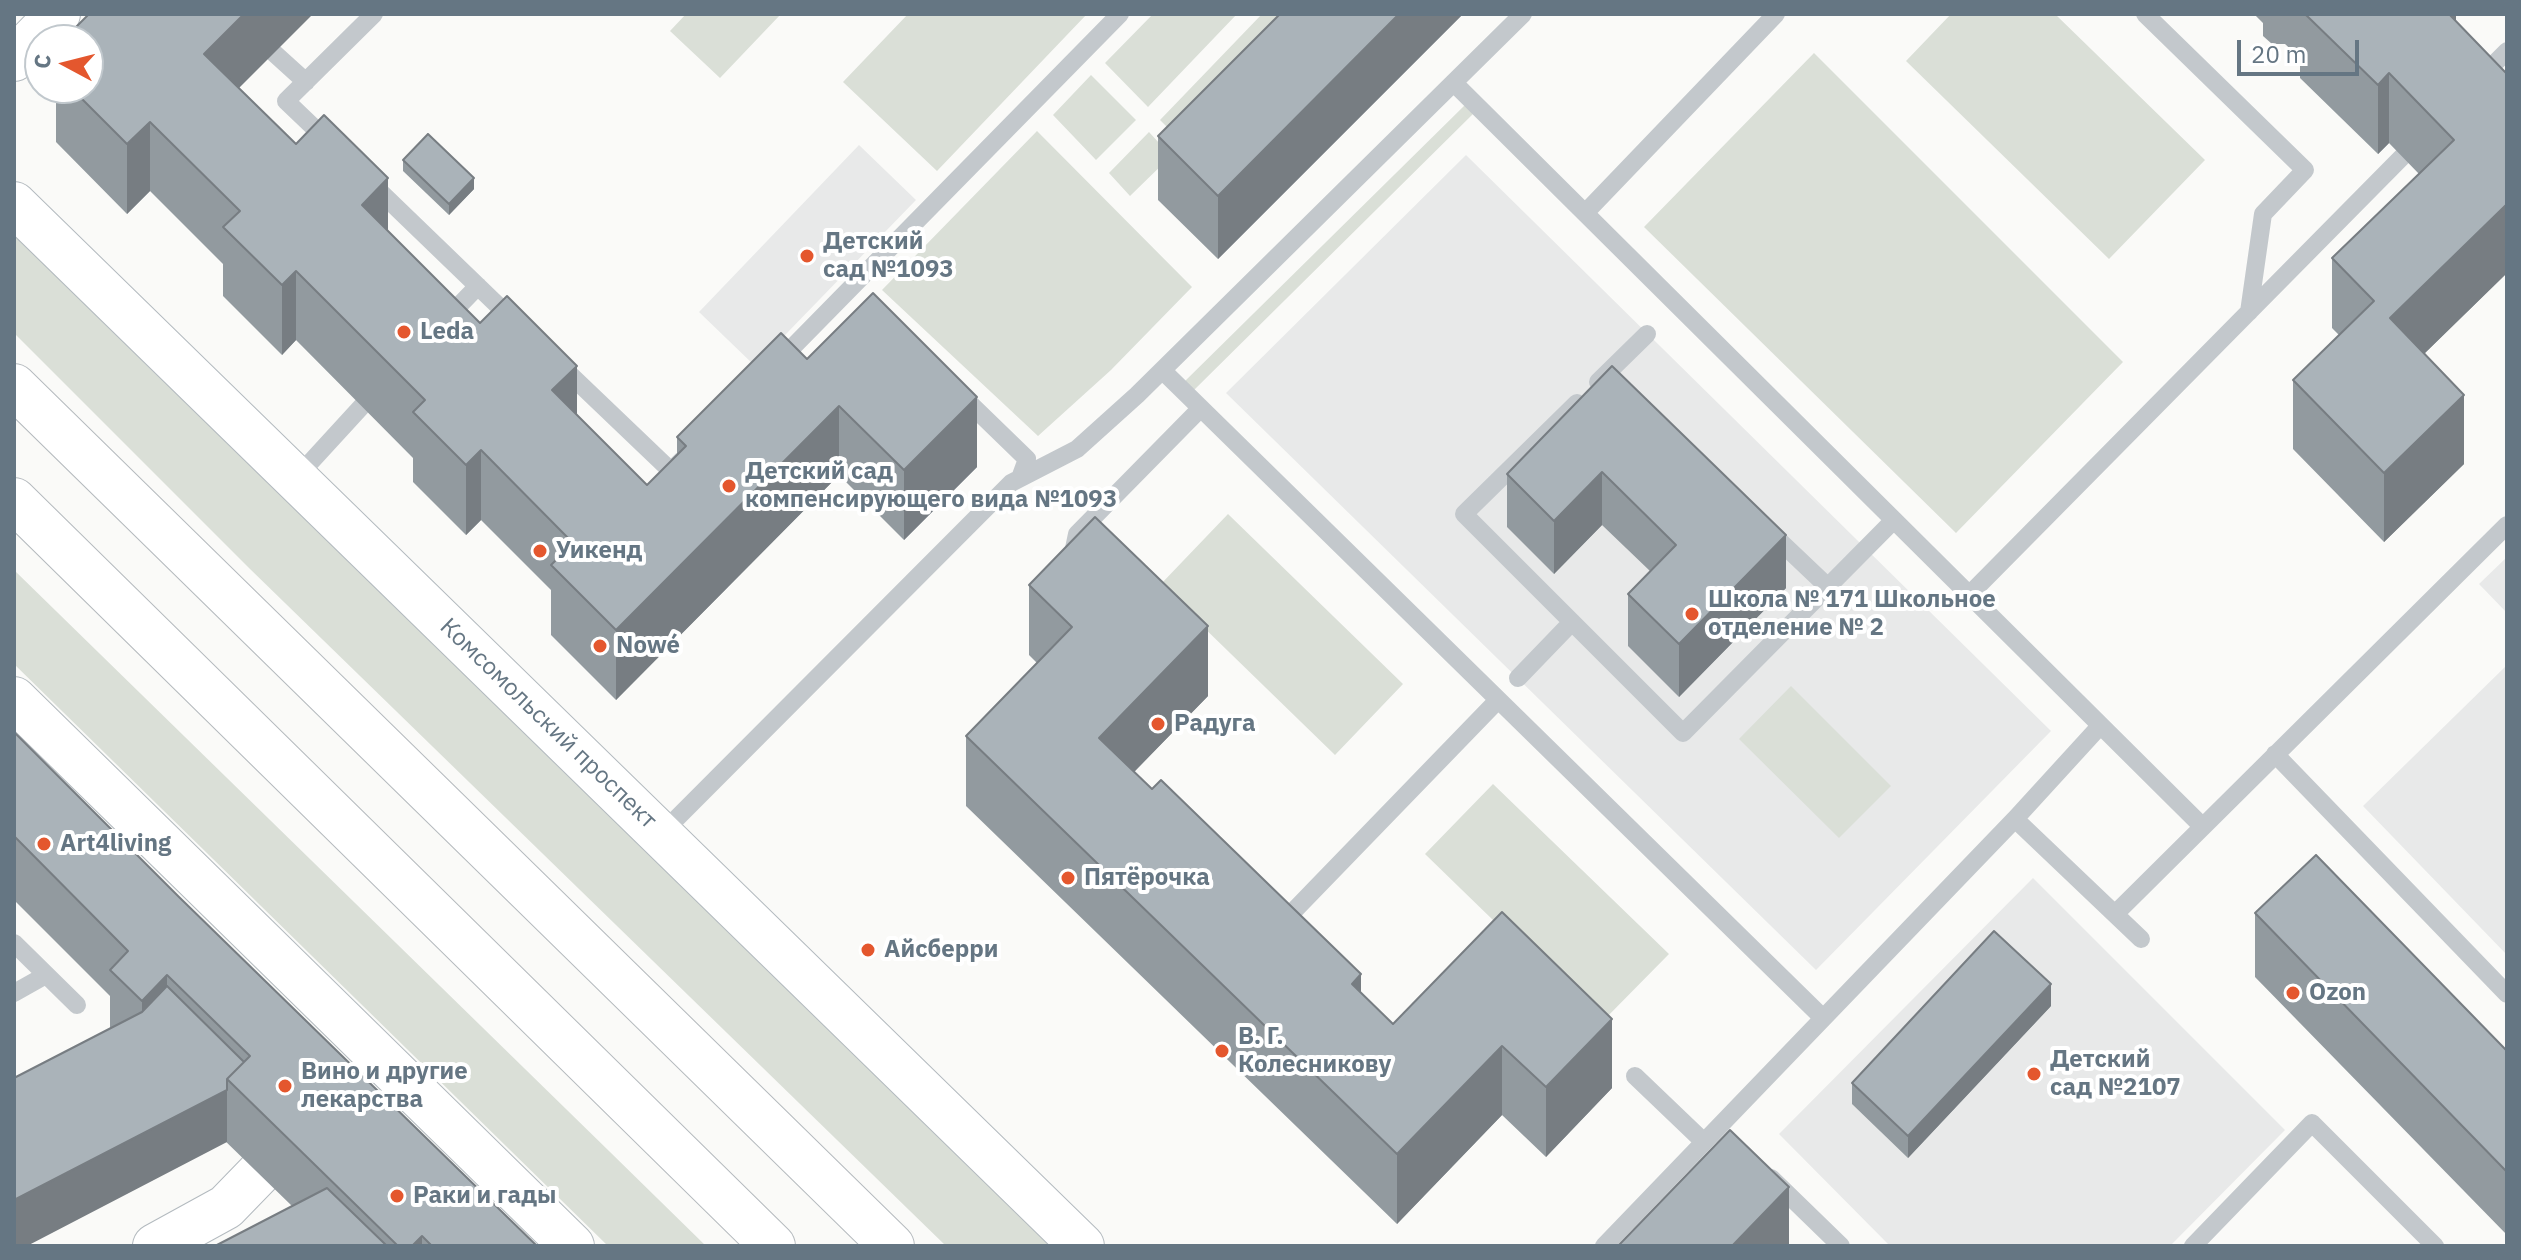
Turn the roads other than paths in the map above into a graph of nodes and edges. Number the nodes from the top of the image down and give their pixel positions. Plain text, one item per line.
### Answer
1 (58, 14) edge
2 (374, 14) edge
3 (1120, 14) edge
4 (1523, 14) edge
5 (1776, 14) edge
6 (2145, 14) edge
7 (2507, 51) edge
8 (274, 53) dead end
9 (14, 59) edge
10 (306, 82) junction
11 (1454, 83) junction
12 (2470, 88) edge
13 (2402, 157) dead end
14 (14, 204) edge
15 (1586, 212) junction
16 (478, 286) junction
17 (2249, 312) junction
18 (437, 329) edge
19 (524, 330) edge
20 (1647, 334) dead end
21 (547, 353) edge
22 (1163, 371) junction
23 (768, 372) edge
24 (950, 385) edge
25 (14, 386) edge
26 (362, 406) dead end
27 (1200, 409) junction
28 (693, 449) edge
29 (296, 478) junction
30 (1020, 478) junction
31 (14, 500) edge
32 (1750, 513) edge
33 (1894, 520) junction
34 (2507, 525) edge
35 (1069, 568) edge
36 (1828, 587) junction
37 (1969, 595) junction
38 (1572, 622) junction
39 (1518, 678) dead end
40 (14, 699) edge
41 (1498, 700) junction
42 (2100, 726) junction
43 (2275, 754) junction
44 (2015, 819) junction
45 (2202, 826) junction
46 (661, 834) junction
47 (2115, 914) junction
48 (1283, 923) edge
49 (2141, 939) dead end
50 (14, 943) edge
51 (46, 975) junction
52 (14, 993) edge
53 (2507, 994) edge
54 (77, 1005) dead end
55 (1823, 1018) junction
56 (1635, 1076) dead end
57 (1719, 1127) junction
58 (1734, 1141) edge
59 (1704, 1142) junction
60 (1755, 1162) edge
61 (259, 1173) dead end
62 (155, 1246) edge
63 (572, 1246) edge
64 (773, 1246) edge
65 (892, 1246) edge
66 (1082, 1246) edge
67 (1604, 1246) edge
68 (1841, 1246) edge
69 (2193, 1246) edge
70 (2435, 1246) edge

1 - 9 street
2 - 10 lane
3 - 23 lane
4 - 11 lane
5 - 15 lane
6 - 17 lane
7 - 12 lane
8 - 10 lane
10 - 16 lane
11 - 15 lane
11 - 22 lane
13 - 17 lane
14 - 29 street, Комсомольский проспект
15 - 33 lane
16 - 18 lane
16 - 19 lane
17 - 37 lane
20 - 38 lane
21 - 28 lane
22 - 27 lane
22 - 30 lane
24 - 30 lane
25 - 65 street
26 - 29 lane
27 - 35 lane
27 - 41 lane
29 - 46 street, Комсомольский проспект
30 - 46 lane
31 - 64 street
32 - 36 lane
33 - 36 lane
33 - 37 lane
34 - 43 lane
36 - 38 lane
37 - 42 lane
38 - 39 lane
40 - 63 street
41 - 48 lane
41 - 55 lane
42 - 44 lane
42 - 45 lane
43 - 45 lane
43 - 53 lane
44 - 47 lane
44 - 55 lane
45 - 47 lane
46 - 66 street, Комсомольский проспект
47 - 49 lane
50 - 51 lane
51 - 52 lane
51 - 54 lane
55 - 57 lane
56 - 59 lane
57 - 58 lane
57 - 59 lane
59 - 67 lane
60 - 68 lane
61 - 62 street
69 - 70 lane

